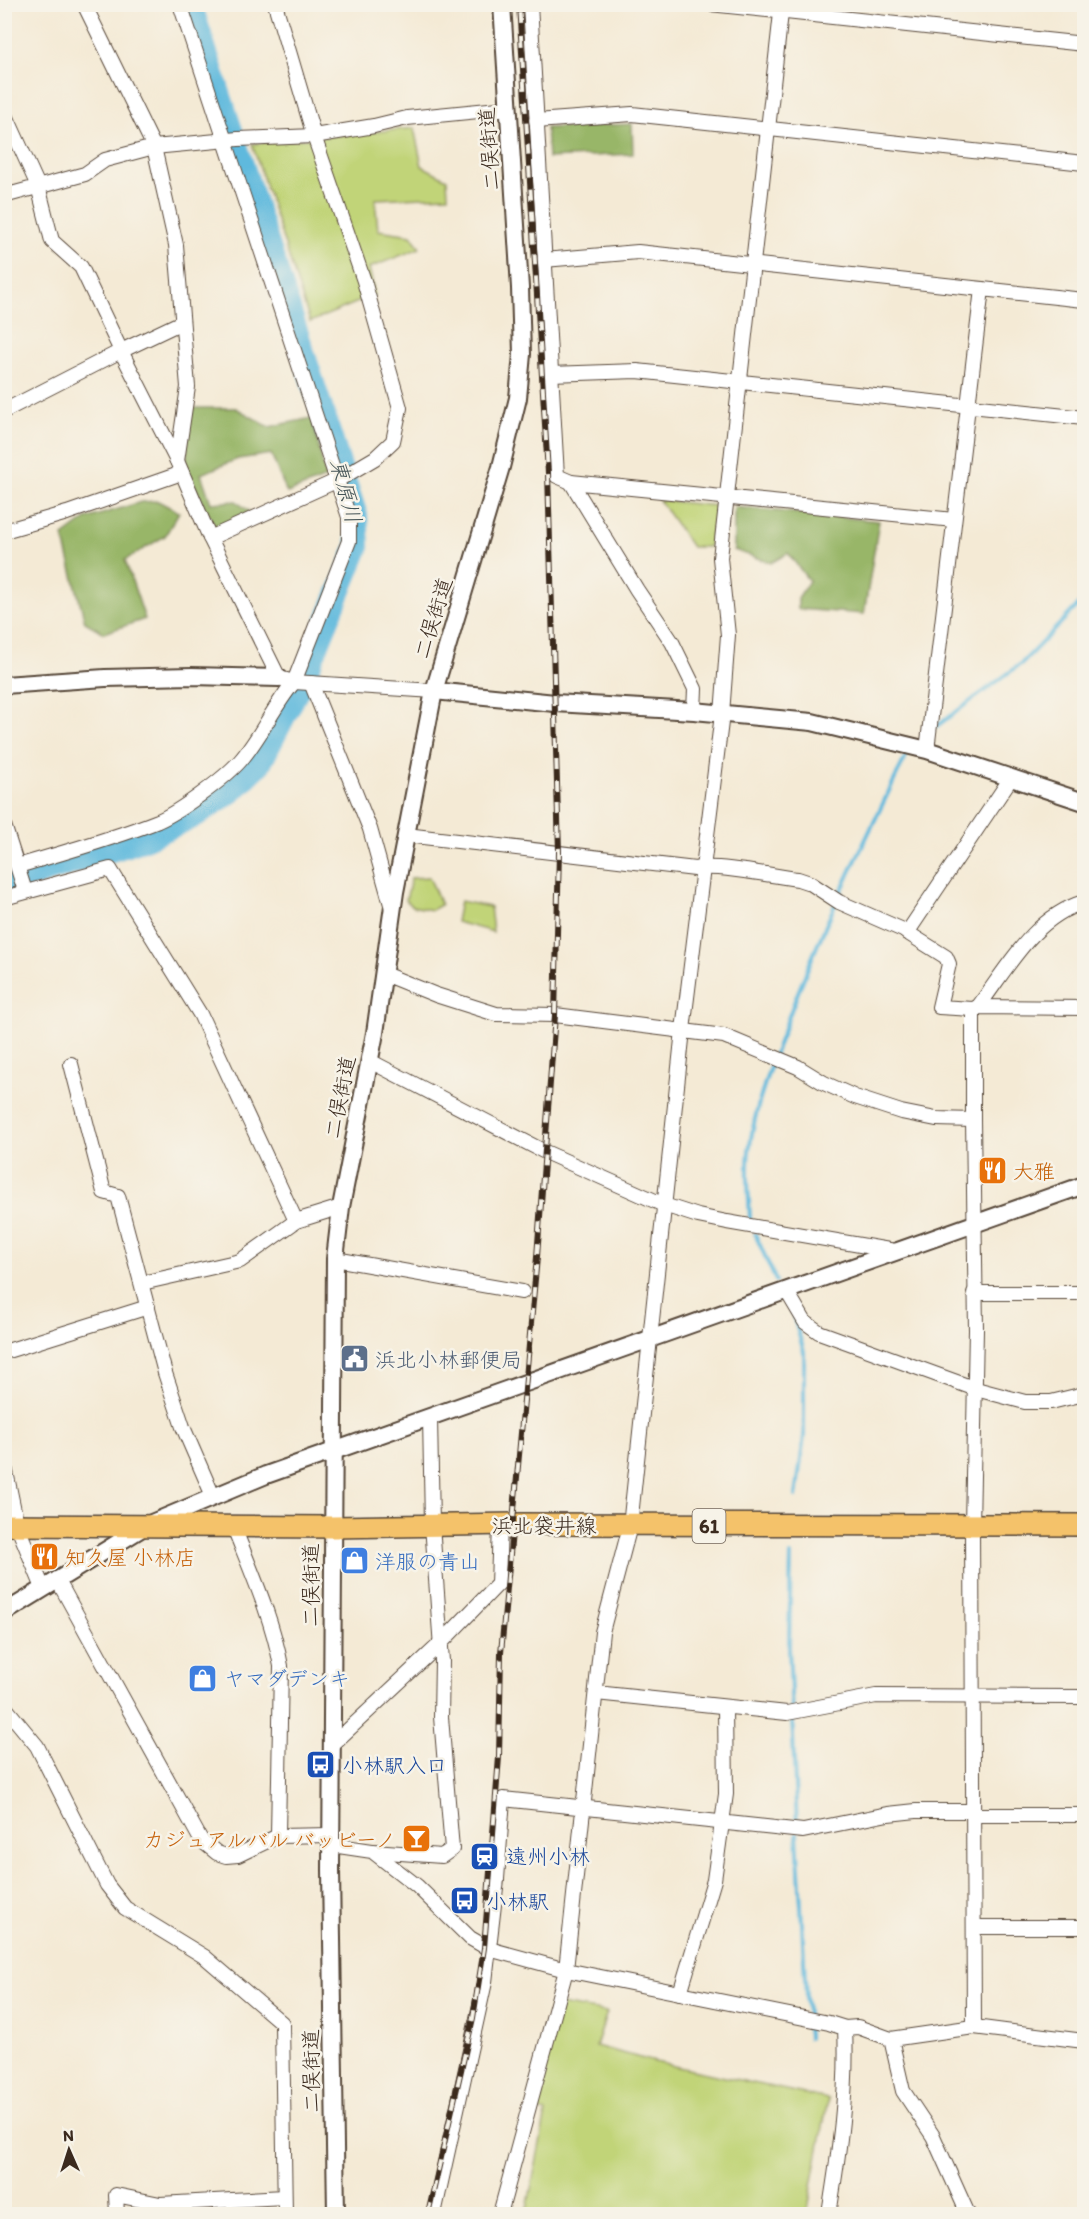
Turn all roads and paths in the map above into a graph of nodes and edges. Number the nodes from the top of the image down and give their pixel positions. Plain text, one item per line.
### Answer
1 (84, 4) edge
2 (180, 4) edge
3 (275, 4) edge
4 (502, 4) edge
5 (530, 4) edge
6 (710, 4) edge
7 (781, 8) edge
8 (1084, 45) edge
9 (509, 108) junction
10 (4, 111) edge
11 (536, 122) junction
12 (768, 129) junction
13 (314, 136) junction
14 (231, 140) junction
15 (154, 147) junction
16 (1084, 163) edge
17 (38, 186) junction
18 (4, 196) edge
19 (544, 260) junction
20 (752, 264) junction
21 (982, 289) junction
22 (1084, 300) edge
23 (182, 322) junction
24 (121, 351) junction
25 (550, 374) junction
26 (741, 382) junction
27 (967, 404) junction
28 (4, 411) edge
29 (1084, 418) edge
30 (180, 467) junction
31 (336, 481) junction
32 (571, 482) junction
33 (726, 499) junction
34 (954, 520) junction
35 (4, 531) edge
36 (210, 538) junction
37 (287, 680) junction
38 (310, 683) junction
39 (4, 685) edge
40 (435, 691) junction
41 (694, 711) junction
42 (722, 714) junction
43 (927, 750) junction
44 (1011, 778) junction
45 (1084, 802) edge
46 (4, 825) edge
47 (406, 835) junction
48 (18, 866) junction
49 (702, 867) junction
50 (25, 891) junction
51 (4, 898) edge
52 (1084, 902) edge
53 (393, 910) junction
54 (907, 933) junction
55 (384, 974) junction
56 (976, 1008) junction
57 (1084, 1008) edge
58 (683, 1030) junction
59 (370, 1060) junction
60 (71, 1064) dead end
61 (973, 1120) junction
62 (1084, 1185) edge
63 (664, 1205) junction
64 (341, 1207) junction
65 (297, 1221) junction
66 (975, 1224) junction
67 (895, 1251) junction
68 (335, 1259) junction
69 (142, 1283) junction
70 (786, 1290) junction
71 (522, 1292) dead end
72 (974, 1293) junction
73 (1084, 1293) edge
74 (148, 1307) junction
75 (649, 1340) junction
76 (4, 1352) edge
77 (976, 1389) junction
78 (1084, 1394) edge
79 (430, 1418) junction
80 (333, 1452) junction
81 (4, 1462) edge
82 (213, 1496) junction
83 (11, 1525) edge
84 (147, 1525) junction
85 (233, 1525) junction
86 (432, 1525) junction
87 (500, 1525) junction
88 (972, 1525) junction
89 (1084, 1525) edge
90 (630, 1526) junction
91 (333, 1527) junction
92 (50, 1584) junction
93 (4, 1613) edge
94 (441, 1643) junction
95 (596, 1693) junction
96 (973, 1697) junction
97 (1084, 1697) edge
98 (4, 1706) edge
99 (725, 1707) junction
100 (332, 1745) junction
101 (583, 1807) junction
102 (974, 1813) junction
103 (1084, 1815) edge
104 (721, 1822) junction
105 (278, 1836) junction
106 (332, 1840) junction
107 (372, 1851) junction
108 (974, 1927) junction
109 (1084, 1928) edge
110 (489, 1949) junction
111 (566, 1970) junction
112 (680, 1993) junction
113 (974, 2027) junction
114 (845, 2028) junction
115 (891, 2038) junction
116 (1084, 2041) edge
117 (284, 2197) junction
118 (117, 2214) edge
119 (285, 2214) edge
120 (336, 2214) edge
121 (434, 2214) edge
122 (500, 2214) edge
123 (829, 2214) edge
124 (968, 2214) edge

1 - 15 street
2 - 14 street
3 - 13 street
4 - 9 street, 二俣街道
5 - 11 street
6 - 7 street
7 - 8 street
7 - 12 street
9 - 13 street
9 - 40 street, 二俣街道
10 - 17 street
11 - 12 street
11 - 19 street
12 - 16 street
12 - 20 street
13 - 14 street
13 - 31 street
14 - 15 street
14 - 31 street
15 - 17 street
15 - 23 street
17 - 18 street
17 - 24 street
19 - 20 street
19 - 25 street
20 - 21 street
20 - 26 street
21 - 22 street
21 - 27 street
23 - 24 street
23 - 30 street
24 - 28 street
24 - 30 street
25 - 26 street
25 - 32 street
26 - 27 street
26 - 33 street
27 - 29 street
27 - 34 street
30 - 35 street
30 - 36 street
31 - 36 street
31 - 37 street
32 - 33 street
32 - 41 street
33 - 34 street
33 - 42 street
34 - 43 street
36 - 37 street
37 - 38 street
37 - 39 street
37 - 48 street
38 - 40 street
38 - 53 street
40 - 41 street
40 - 47 street, 二俣街道
41 - 42 street
42 - 43 street
42 - 49 street
43 - 44 street
44 - 45 street
44 - 54 street
46 - 48 street
47 - 49 street
47 - 53 street, 二俣街道
48 - 50 street
49 - 54 street
49 - 58 street
50 - 51 street
50 - 65 street
52 - 56 street
53 - 55 street, 二俣街道
54 - 56 street
55 - 58 street
55 - 59 street, 二俣街道
56 - 57 street
56 - 61 street
58 - 61 street
58 - 63 street
59 - 63 street
59 - 64 street, 二俣街道
60 - 69 street
61 - 66 street
62 - 66 street
63 - 67 street
63 - 75 street
64 - 65 street
64 - 68 street, 二俣街道
65 - 69 street
66 - 67 street
66 - 72 street
67 - 70 street
68 - 71 street
68 - 80 street, 二俣街道
69 - 74 street
70 - 75 street
70 - 77 street
72 - 73 street
72 - 77 street
74 - 76 street
74 - 82 street
75 - 79 street
75 - 90 street
77 - 78 street
77 - 88 street
79 - 80 street
79 - 86 street
80 - 82 street
80 - 91 street, 二俣街道
81 - 83 street
82 - 84 street
83 - 84 main road, 浜北袋井線 / 61
83 - 92 street
84 - 85 main road, 浜北袋井線 / 61
84 - 92 street
85 - 91 main road, 浜北袋井線 / 61
85 - 105 street
86 - 87 main road, 浜北袋井線 / 61
86 - 91 main road, 浜北袋井線 / 61
86 - 94 street
87 - 90 main road, 浜北袋井線 / 61
87 - 94 street
88 - 89 main road, 浜北袋井線 / 61
88 - 90 main road, 浜北袋井線 / 61
88 - 96 street
90 - 95 street
91 - 100 street, 二俣街道
92 - 93 street
92 - 105 street
94 - 100 street
94 - 107 street
95 - 99 street
95 - 101 street
96 - 97 street
96 - 99 street
96 - 102 street
98 - 117 street
99 - 104 street
100 - 106 street, 二俣街道
101 - 104 street
101 - 110 street
101 - 111 street
102 - 103 street
102 - 104 street
102 - 108 street
104 - 112 street
105 - 106 street
106 - 107 street
106 - 120 street, 二俣街道
107 - 110 street
108 - 109 street
108 - 113 street
110 - 111 street
110 - 121 street
111 - 112 street
111 - 122 street
112 - 114 street
113 - 115 street
113 - 116 street
114 - 115 street
114 - 123 street
115 - 124 street
117 - 118 street
117 - 119 street

